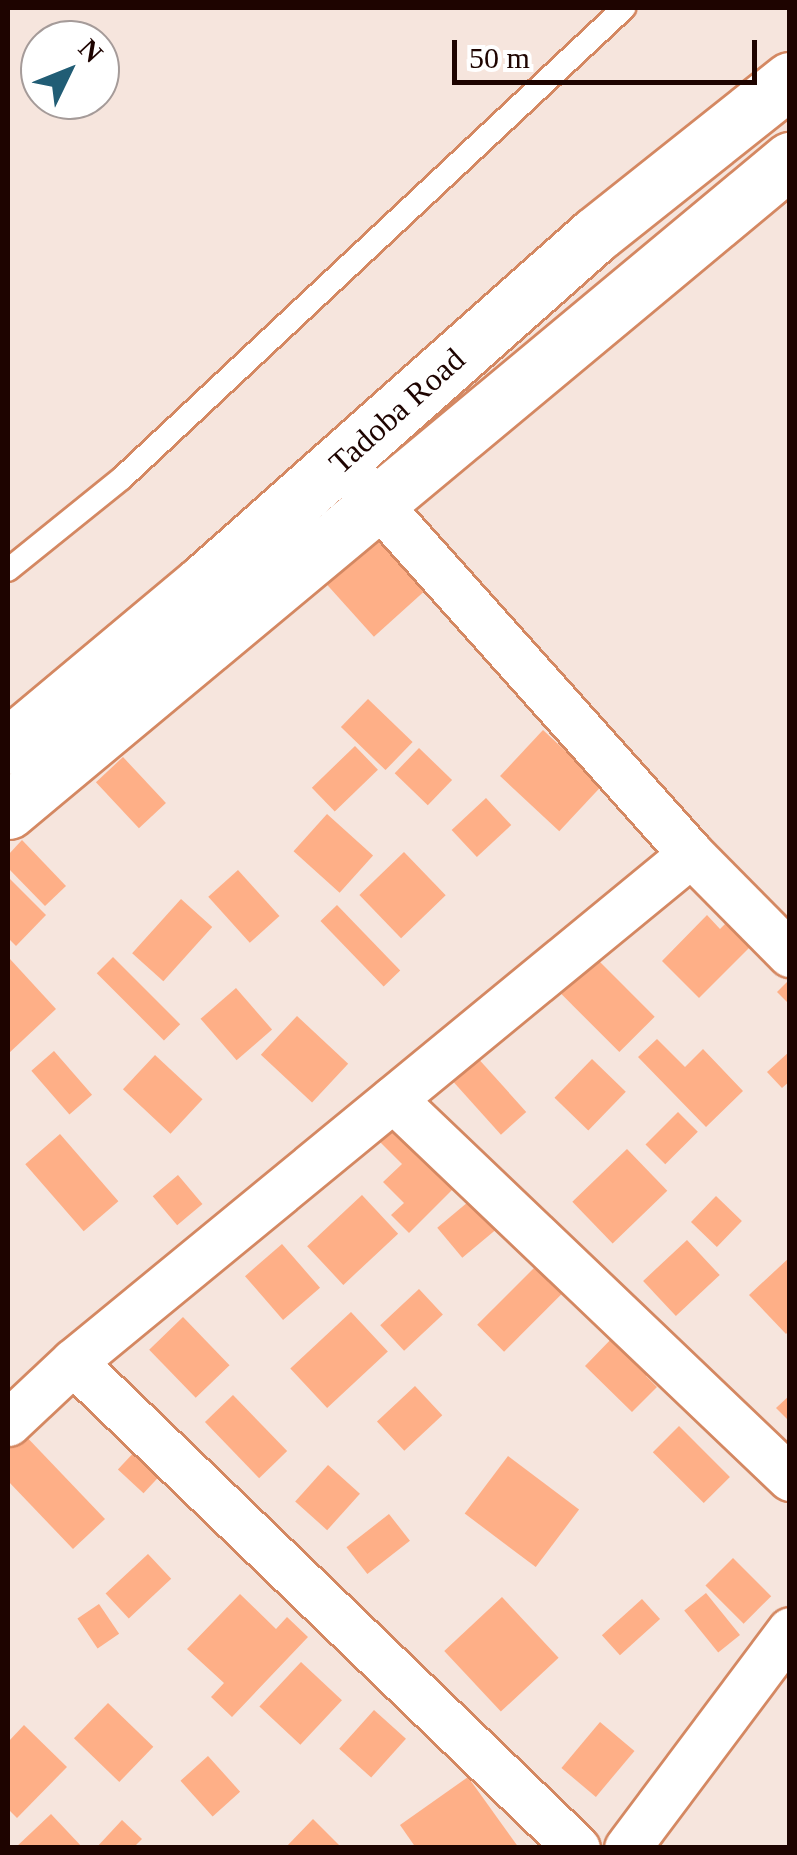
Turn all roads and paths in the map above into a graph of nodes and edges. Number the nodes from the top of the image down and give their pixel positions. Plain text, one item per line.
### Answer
1 (624, 8) edge
2 (790, 80) edge
3 (790, 160) edge
4 (339, 462) junction
5 (380, 504) junction
6 (8, 570) edge
7 (8, 746) edge
8 (8, 811) edge
9 (690, 854) junction
10 (790, 954) edge
11 (392, 1098) junction
12 (73, 1362) junction
13 (8, 1423) edge
14 (790, 1478) edge
15 (790, 1630) edge
16 (578, 1848) edge
17 (627, 1848) edge

1 - 6 lane
2 - 4 main road, Tadoba Road
3 - 5 main road, Tadoba Road
4 - 5 street
4 - 7 main road, Tadoba Road
5 - 8 main road, Tadoba Road
5 - 9 street
9 - 10 street
9 - 11 street
11 - 12 street
11 - 14 street
12 - 13 street
12 - 16 street
15 - 17 street

